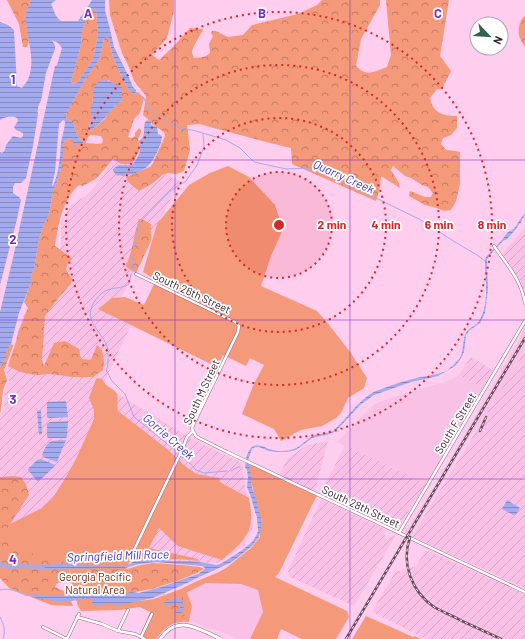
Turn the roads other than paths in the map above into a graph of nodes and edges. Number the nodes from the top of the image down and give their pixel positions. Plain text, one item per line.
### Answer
1 (494, 246) dead end
2 (136, 274) dead end
3 (525, 303) edge
4 (525, 321) edge
5 (239, 326) joint
6 (192, 431) junction
7 (399, 533) junction
8 (134, 550) dead end
9 (525, 592) edge
10 (128, 610) dead end
11 (79, 614) dead end
12 (152, 614) dead end
13 (77, 618) junction
14 (43, 627) dead end
15 (118, 631) junction
16 (141, 637) junction
17 (67, 639) edge
18 (145, 639) edge
19 (160, 639) edge
20 (220, 639) edge

1 - 3 street
2 - 5 street, South 26th Street
4 - 7 street, South F Street
5 - 6 street, South M Street
6 - 7 street, South 28th Street
6 - 8 street, South M Street
7 - 9 street, South 28th Street
10 - 15 street
11 - 13 street
12 - 16 street
13 - 15 street
13 - 17 street
14 - 17 street
15 - 16 street
16 - 18 street
19 - 20 street

